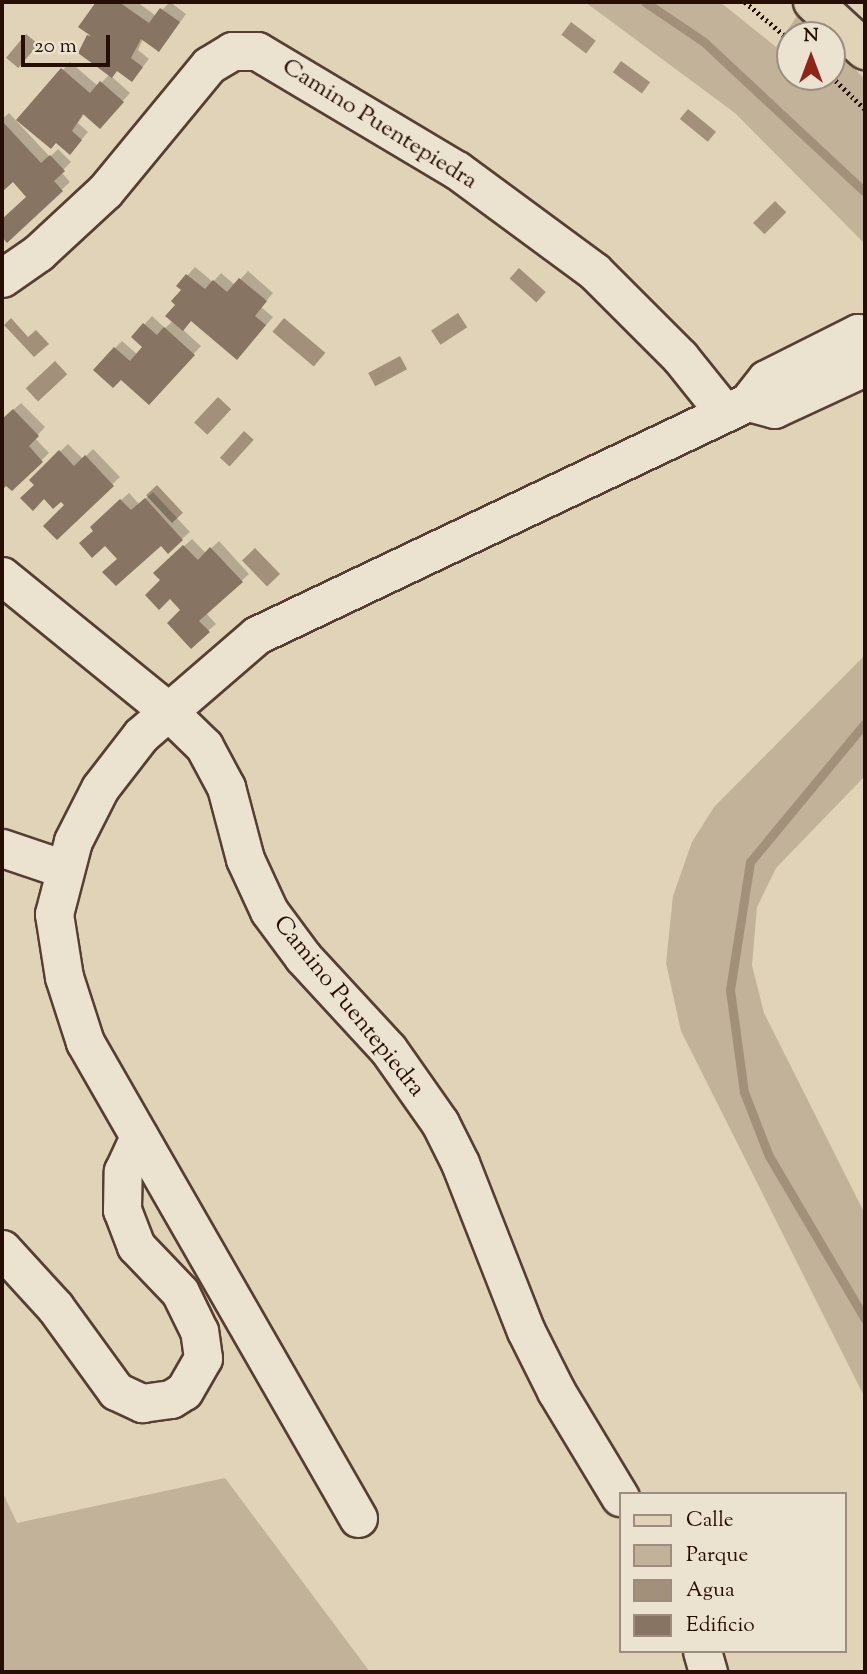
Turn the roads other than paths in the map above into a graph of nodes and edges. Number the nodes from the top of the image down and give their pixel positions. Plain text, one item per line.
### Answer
1 (813, 2) edge
2 (865, 50) edge
3 (2, 278) edge
4 (865, 336) edge
5 (865, 367) edge
6 (736, 407) junction
7 (2, 576) edge
8 (167, 710) junction
9 (2, 848) edge
10 (64, 869) junction
11 (139, 1136) junction
12 (2, 1249) edge
13 (618, 1494) edge
14 (358, 1518) dead end
15 (703, 1653) edge
16 (708, 1672) edge

1 - 2 main road
3 - 6 street, Camino Puentepiedra
4 - 6 street
5 - 6 street
6 - 8 street
7 - 8 street, Camino Puentepiedra
8 - 10 street
8 - 13 street, Camino Puentepiedra
9 - 10 street
10 - 11 street
11 - 12 street
11 - 14 street
15 - 16 street

